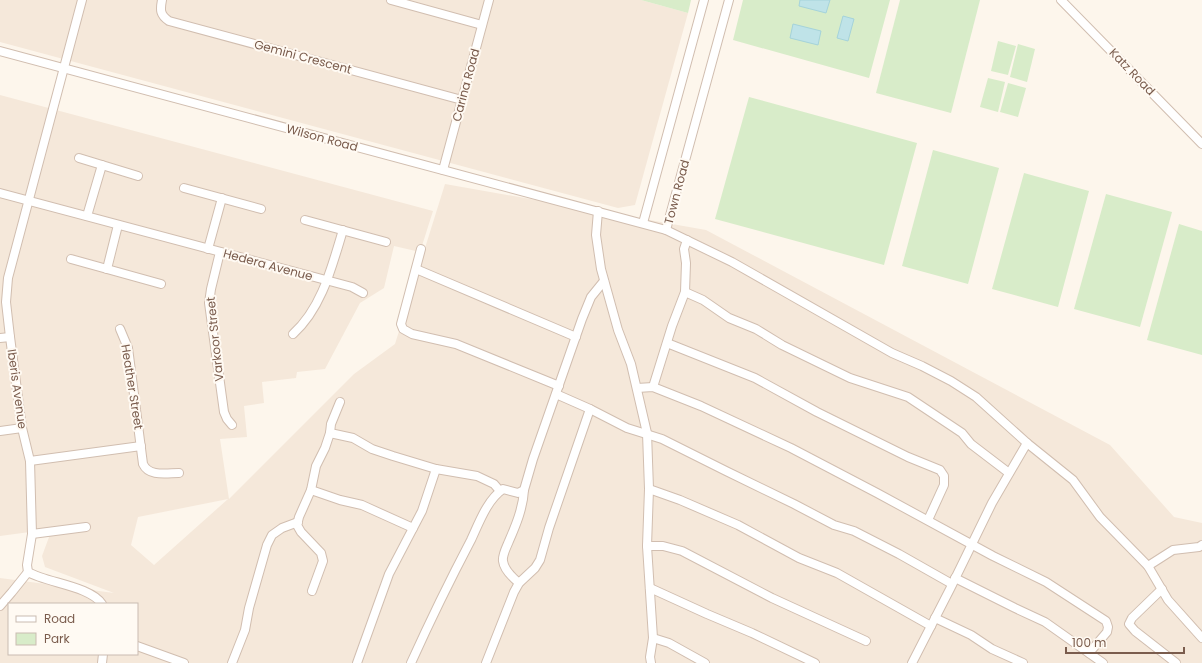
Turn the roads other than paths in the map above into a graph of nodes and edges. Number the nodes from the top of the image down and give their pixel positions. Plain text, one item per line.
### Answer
1 (82, 0) edge
2 (162, 0) edge
3 (391, 0) edge
4 (489, 0) edge
5 (704, 0) edge
6 (729, 0) edge
7 (1061, 0) edge
8 (482, 25) junction
9 (0, 51) edge
10 (64, 68) junction
11 (462, 100) junction
12 (1202, 143) edge
13 (79, 158) dead end
14 (102, 165) junction
15 (443, 170) junction
16 (138, 176) dead end
17 (184, 188) dead end
18 (0, 193) edge
19 (222, 198) junction
20 (28, 201) junction
21 (261, 209) dead end
22 (598, 211) junction
23 (87, 216) junction
24 (305, 220) dead end
25 (643, 223) junction
26 (118, 225) junction
27 (343, 230) junction
28 (666, 230) junction
29 (687, 240) junction
30 (386, 242) dead end
31 (208, 249) junction
32 (421, 249) dead end
33 (220, 252) junction
34 (71, 259) dead end
35 (107, 269) junction
36 (416, 269) junction
37 (328, 281) junction
38 (604, 281) junction
39 (161, 284) dead end
40 (685, 292) junction
41 (363, 293) dead end
42 (120, 329) dead end
43 (293, 334) dead end
44 (10, 337) junction
45 (576, 337) junction
46 (0, 338) edge
47 (667, 343) junction
48 (637, 388) junction
49 (653, 388) junction
50 (557, 390) junction
51 (340, 402) dead end
52 (590, 409) junction
53 (232, 425) dead end
54 (22, 428) junction
55 (0, 431) edge
56 (330, 433) junction
57 (647, 433) junction
58 (1027, 443) junction
59 (140, 446) junction
60 (30, 461) junction
61 (436, 469) junction
62 (179, 473) dead end
63 (1009, 473) junction
64 (311, 490) junction
65 (524, 490) junction
66 (649, 490) junction
67 (500, 492) junction
68 (928, 520) junction
69 (298, 522) junction
70 (86, 527) dead end
71 (413, 528) junction
72 (32, 534) junction
73 (972, 544) junction
74 (647, 546) junction
75 (1201, 548) edge
76 (1148, 566) junction
77 (28, 572) junction
78 (954, 581) junction
79 (520, 583) junction
80 (650, 588) junction
81 (1162, 589) junction
82 (312, 591) dead end
83 (101, 603) edge
84 (0, 606) edge
85 (933, 622) junction
86 (653, 638) junction
87 (1202, 638) edge
88 (866, 641) dead end
89 (138, 646) edge
90 (1089, 653) junction
91 (184, 663) edge
92 (232, 663) edge
93 (357, 663) edge
94 (411, 663) edge
95 (486, 663) edge
96 (651, 663) edge
97 (705, 663) edge
98 (815, 663) edge
99 (912, 663) edge
100 (1023, 663) edge
101 (1103, 663) edge
102 (1176, 663) edge

1 - 10 street, Iberis Avenue
2 - 11 street, Gemini Crescent
3 - 8 street
4 - 8 street, Carina Road
5 - 25 street, Town Road
6 - 28 street, Town Road
7 - 12 street, Katz Road
8 - 11 street, Carina Road
9 - 10 street, Wilson Road
10 - 15 street, Wilson Road
10 - 20 street, Iberis Avenue
11 - 15 street, Carina Road
13 - 14 street
14 - 16 street
14 - 23 street
15 - 22 street, Wilson Road
17 - 19 street
18 - 20 street, Hedera Avenue
19 - 21 street
19 - 31 street, Hedera Avenue
20 - 23 street, Hedera Avenue
20 - 44 street, Iberis Avenue
22 - 25 street, Wilson Road
22 - 38 street
23 - 26 street, Hedera Avenue
24 - 27 street
25 - 28 street, Town Road
26 - 31 street, Hedera Avenue
26 - 35 street
27 - 30 street
27 - 37 street, Hedera Avenue
28 - 29 street
29 - 40 street
29 - 58 street
31 - 33 street, Hedera Avenue
32 - 36 street
33 - 37 street, Hedera Avenue
33 - 53 street, Varkoor Street
34 - 35 street
35 - 39 street
36 - 45 street
36 - 50 street
37 - 41 street, Hedera Avenue
37 - 43 street
38 - 45 street
38 - 48 street
40 - 47 street
40 - 63 street
42 - 59 street, Heather Street
44 - 46 street
44 - 54 street, Iberis Avenue
45 - 50 street
47 - 49 street
47 - 68 street
48 - 49 street
48 - 57 street
49 - 68 street
50 - 52 street
50 - 65 street
51 - 56 street
52 - 57 street
52 - 79 street
54 - 55 street
54 - 60 street, Iberis Avenue
56 - 61 street
56 - 64 street
57 - 66 street
57 - 78 street
58 - 63 street
58 - 76 street
59 - 60 street, Heather Street
59 - 62 street, Heather Street
60 - 72 street, Iberis Avenue
61 - 67 street
61 - 71 street
63 - 73 street
64 - 69 street
64 - 71 street
65 - 67 street
65 - 79 street
66 - 74 street
66 - 85 street
67 - 94 street
68 - 73 street
69 - 82 street
69 - 92 street
70 - 72 street
71 - 93 street
72 - 77 street, Iberis Avenue
73 - 78 street
73 - 90 street
74 - 80 street
74 - 88 street
75 - 76 street
76 - 81 street
77 - 83 street
77 - 84 street
78 - 85 street
78 - 90 street
79 - 95 street
80 - 86 street
80 - 98 street
81 - 87 street
81 - 102 street
85 - 99 street
85 - 100 street
86 - 96 street
86 - 97 street
89 - 91 street
90 - 101 street

